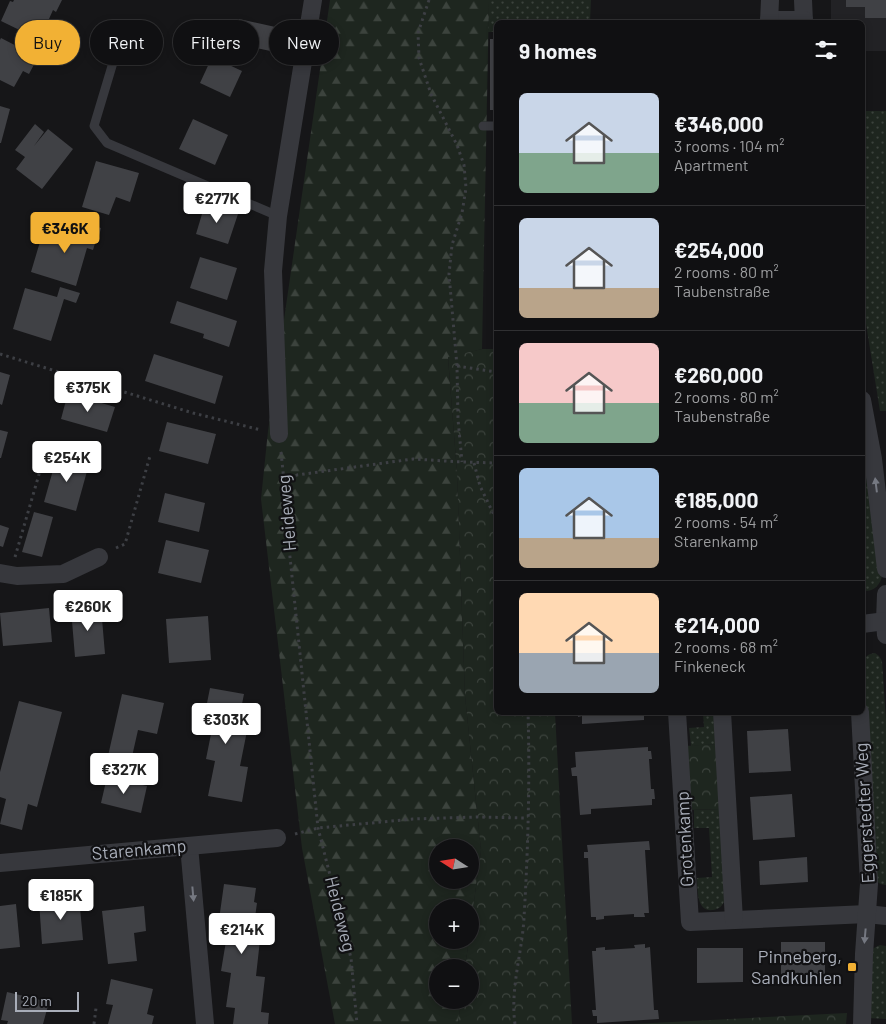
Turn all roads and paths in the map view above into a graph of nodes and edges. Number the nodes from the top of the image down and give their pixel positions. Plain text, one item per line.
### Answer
1 (312, 0) edge
2 (429, 0) edge
3 (770, 0) edge
4 (804, 0) edge
5 (769, 20) edge
6 (804, 20) edge
7 (111, 65) edge
8 (483, 126) dead end
9 (494, 126) edge
10 (278, 216) junction
11 (0, 354) edge
12 (457, 366) junction
13 (494, 372) edge
14 (865, 416) edge
15 (279, 434) junction
16 (49, 440) dead end
17 (150, 456) dead end
18 (462, 462) junction
19 (474, 463) junction
20 (494, 463) edge
21 (284, 481) junction
22 (494, 515) edge
23 (99, 557) joint
24 (886, 568) edge
25 (5, 574) edge
26 (886, 594) edge
27 (865, 624) edge
28 (886, 626) edge
29 (528, 715) edge
30 (677, 715) edge
31 (722, 715) edge
32 (860, 715) edge
33 (527, 818) junction
34 (318, 828) junction
35 (277, 838) dead end
36 (189, 846) junction
37 (0, 863) edge
38 (867, 914) junction
39 (886, 916) edge
40 (734, 920) junction
41 (96, 1008) dead end
42 (94, 1024) edge
43 (205, 1024) edge
44 (357, 1024) edge
45 (515, 1024) edge
46 (862, 1024) edge

1 - 10 street
2 - 12 path
3 - 5 street
4 - 6 street
7 - 10 lane
8 - 9 lane
10 - 15 street
11 - 15 path
12 - 13 path
12 - 18 path
24 -> 14 street
15 - 21 path, Heideweg
16 - 25 path
17 - 23 path
18 - 19 path
18 - 21 path
19 - 20 path
19 - 22 path
21 - 34 path, Heideweg
23 - 25 street
26 - 28 street
27 - 28 street
29 - 33 path
30 - 40 street, Grotenkamp
31 - 40 street
32 - 38 street, Eggerstedter Weg
33 - 34 path
33 - 45 path
34 - 44 path, Heideweg
35 - 36 street, Starenkamp
36 - 37 street, Starenkamp
36 -> 43 street
38 - 39 street
38 - 40 street, Grotenkamp
38 -> 46 street, Eggerstedter Weg
41 - 42 path

